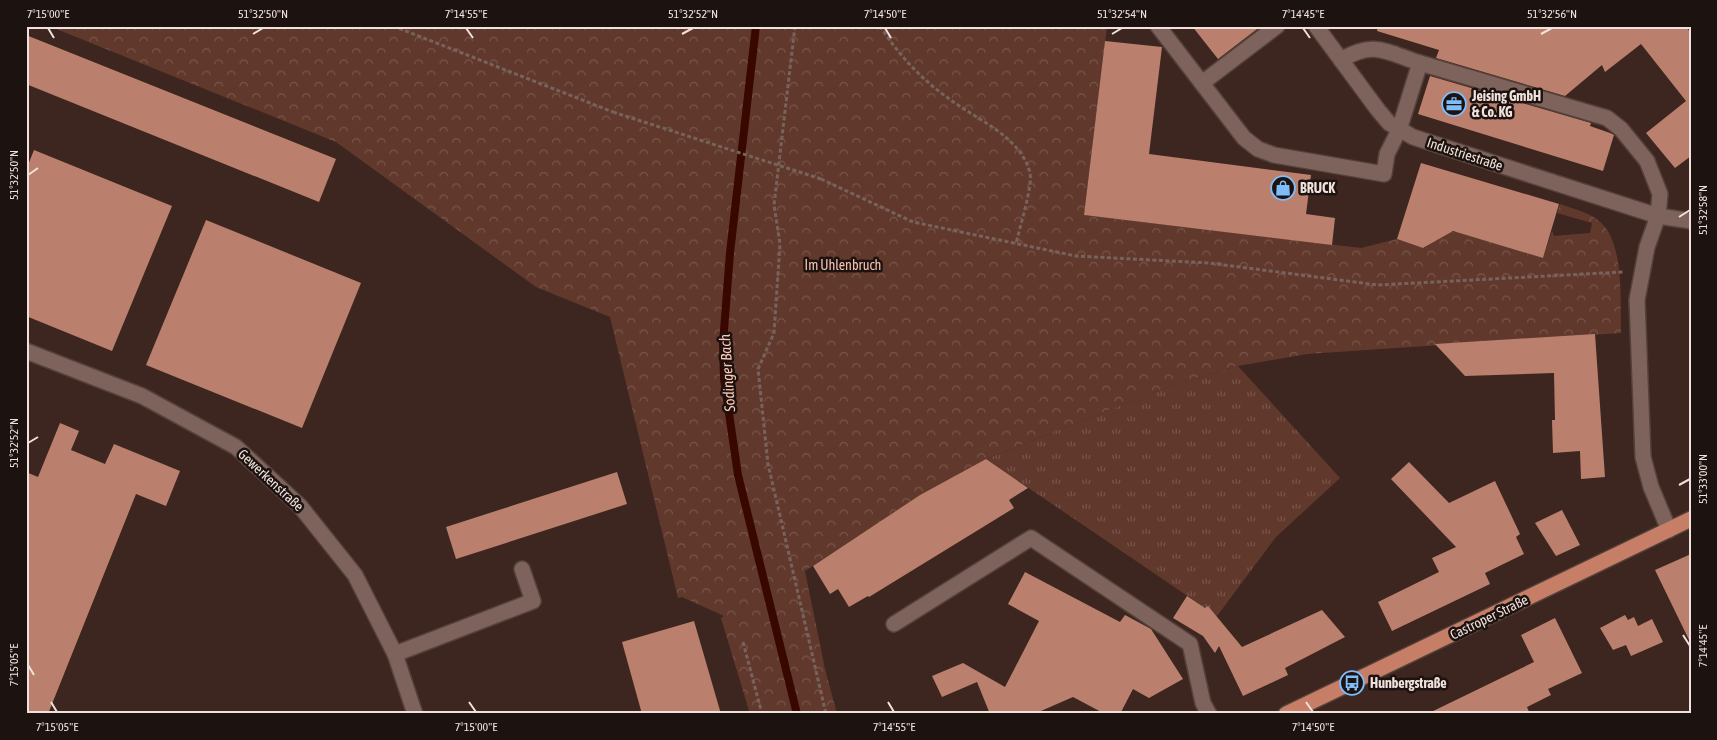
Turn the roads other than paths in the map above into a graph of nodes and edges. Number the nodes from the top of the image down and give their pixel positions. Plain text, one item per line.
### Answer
1 (1158, 26) edge
2 (1277, 26) edge
3 (1316, 26) edge
4 (1341, 60) junction
5 (1420, 63) junction
6 (1202, 83) junction
7 (1399, 130) junction
8 (1658, 216) junction
9 (1691, 221) edge
10 (26, 351) edge
11 (1691, 519) edge
12 (1668, 530) junction
13 (522, 569) dead end
14 (894, 624) dead end
15 (395, 654) junction
16 (415, 714) edge
17 (1209, 714) edge
18 (1286, 714) edge

1 - 6 street
2 - 6 street
3 - 4 street, Industriestraße
4 - 5 street
4 - 7 street, Industriestraße
5 - 7 street
5 - 8 street
6 - 7 street
7 - 8 street, Industriestraße
8 - 9 street, Industriestraße
8 - 12 street
10 - 15 street, Gewerkenstraße
11 - 12 main road, Castroper Straße
12 - 18 main road, Castroper Straße
13 - 15 street
14 - 17 street
15 - 16 street, Gewerkenstraße

